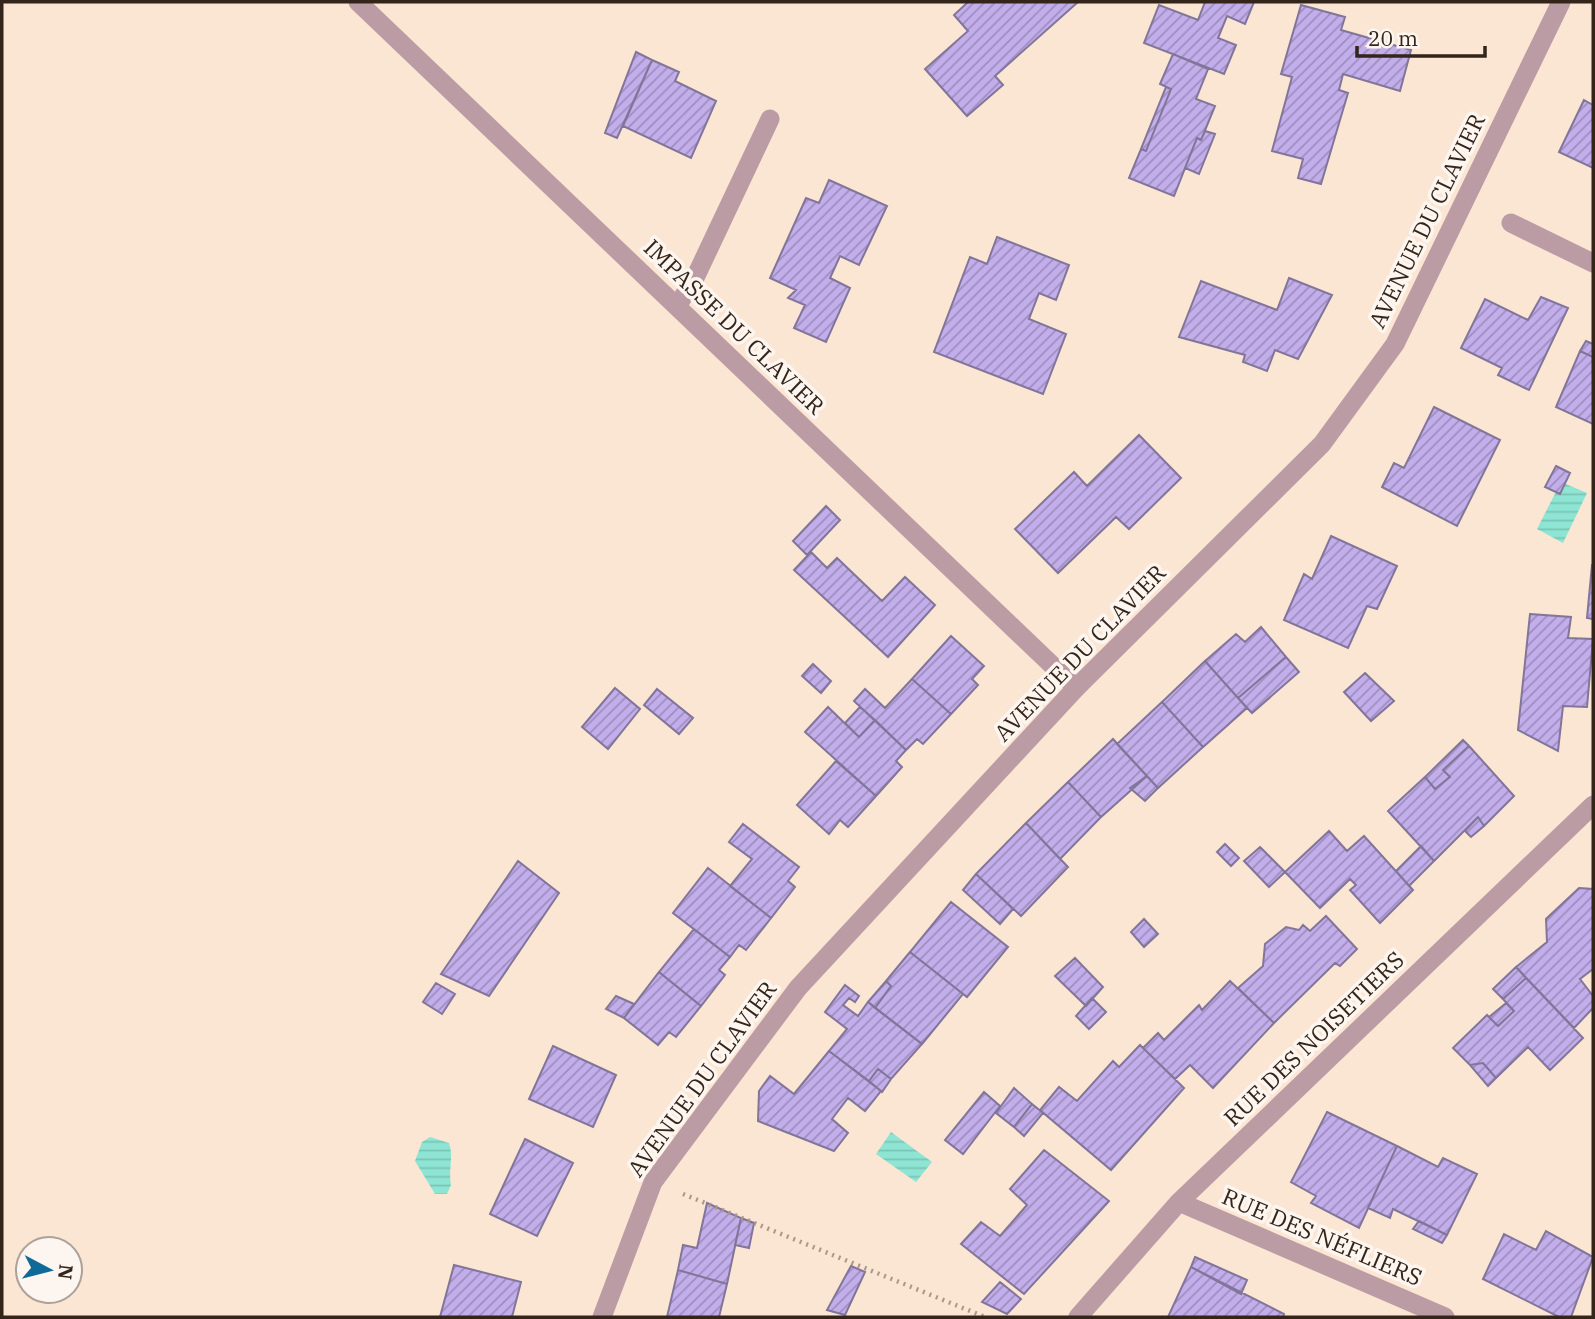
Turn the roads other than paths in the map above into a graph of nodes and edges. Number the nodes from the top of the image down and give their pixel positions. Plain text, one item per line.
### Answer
1 (358, 2) edge
2 (1561, 2) edge
3 (770, 119) dead end
4 (1511, 223) dead end
5 (1593, 263) edge
6 (677, 306) junction
7 (1076, 688) junction
8 (1593, 805) edge
9 (1179, 1202) junction
10 (602, 1317) edge
11 (1079, 1317) edge
12 (1445, 1317) edge

1 - 6 street, IMPASSE DU CLAVIER
2 - 7 street, AVENUE DU CLAVIER
3 - 6 street
4 - 5 street
6 - 7 street, IMPASSE DU CLAVIER
7 - 10 street, AVENUE DU CLAVIER
8 - 9 street, RUE DES NOISETIERS
9 - 11 street, RUE DES NOISETIERS
9 - 12 street, RUE DES NÉFLIERS

